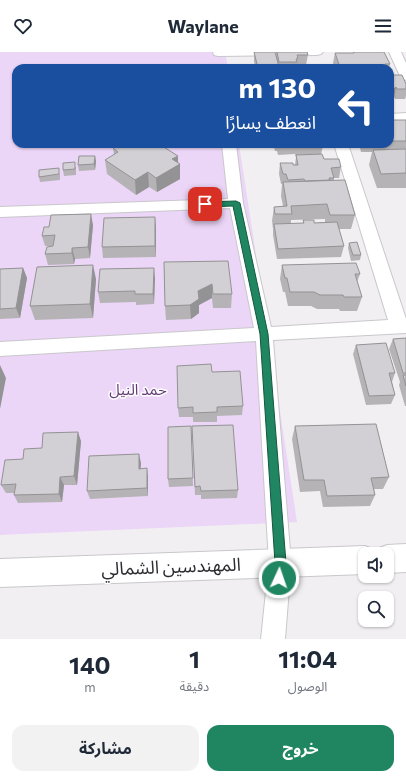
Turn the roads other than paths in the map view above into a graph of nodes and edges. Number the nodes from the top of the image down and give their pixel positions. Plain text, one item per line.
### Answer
1 (395, 52) edge
2 (218, 53) edge
3 (244, 53) edge
4 (315, 56) edge
5 (219, 64) edge
6 (406, 76) edge
7 (406, 117) edge
8 (394, 118) edge
9 (229, 148) edge
10 (342, 148) edge
11 (236, 203) junction
12 (0, 212) edge
13 (403, 326) edge
14 (264, 334) junction
15 (0, 349) edge
16 (406, 558) edge
17 (394, 559) edge
18 (358, 560) edge
19 (280, 563) junction
20 (0, 573) edge
21 (273, 639) edge

1 - 6 street
2 - 3 street
2 - 5 street
3 - 4 street
7 - 8 street
9 - 11 street
10 - 13 street
11 - 12 street
11 - 14 street
13 - 14 street
14 - 15 street
14 - 19 street
16 - 17 main road
18 - 19 main road, المهندسين الشمالي
19 - 20 main road, المهندسين الشمالي
19 - 21 street

